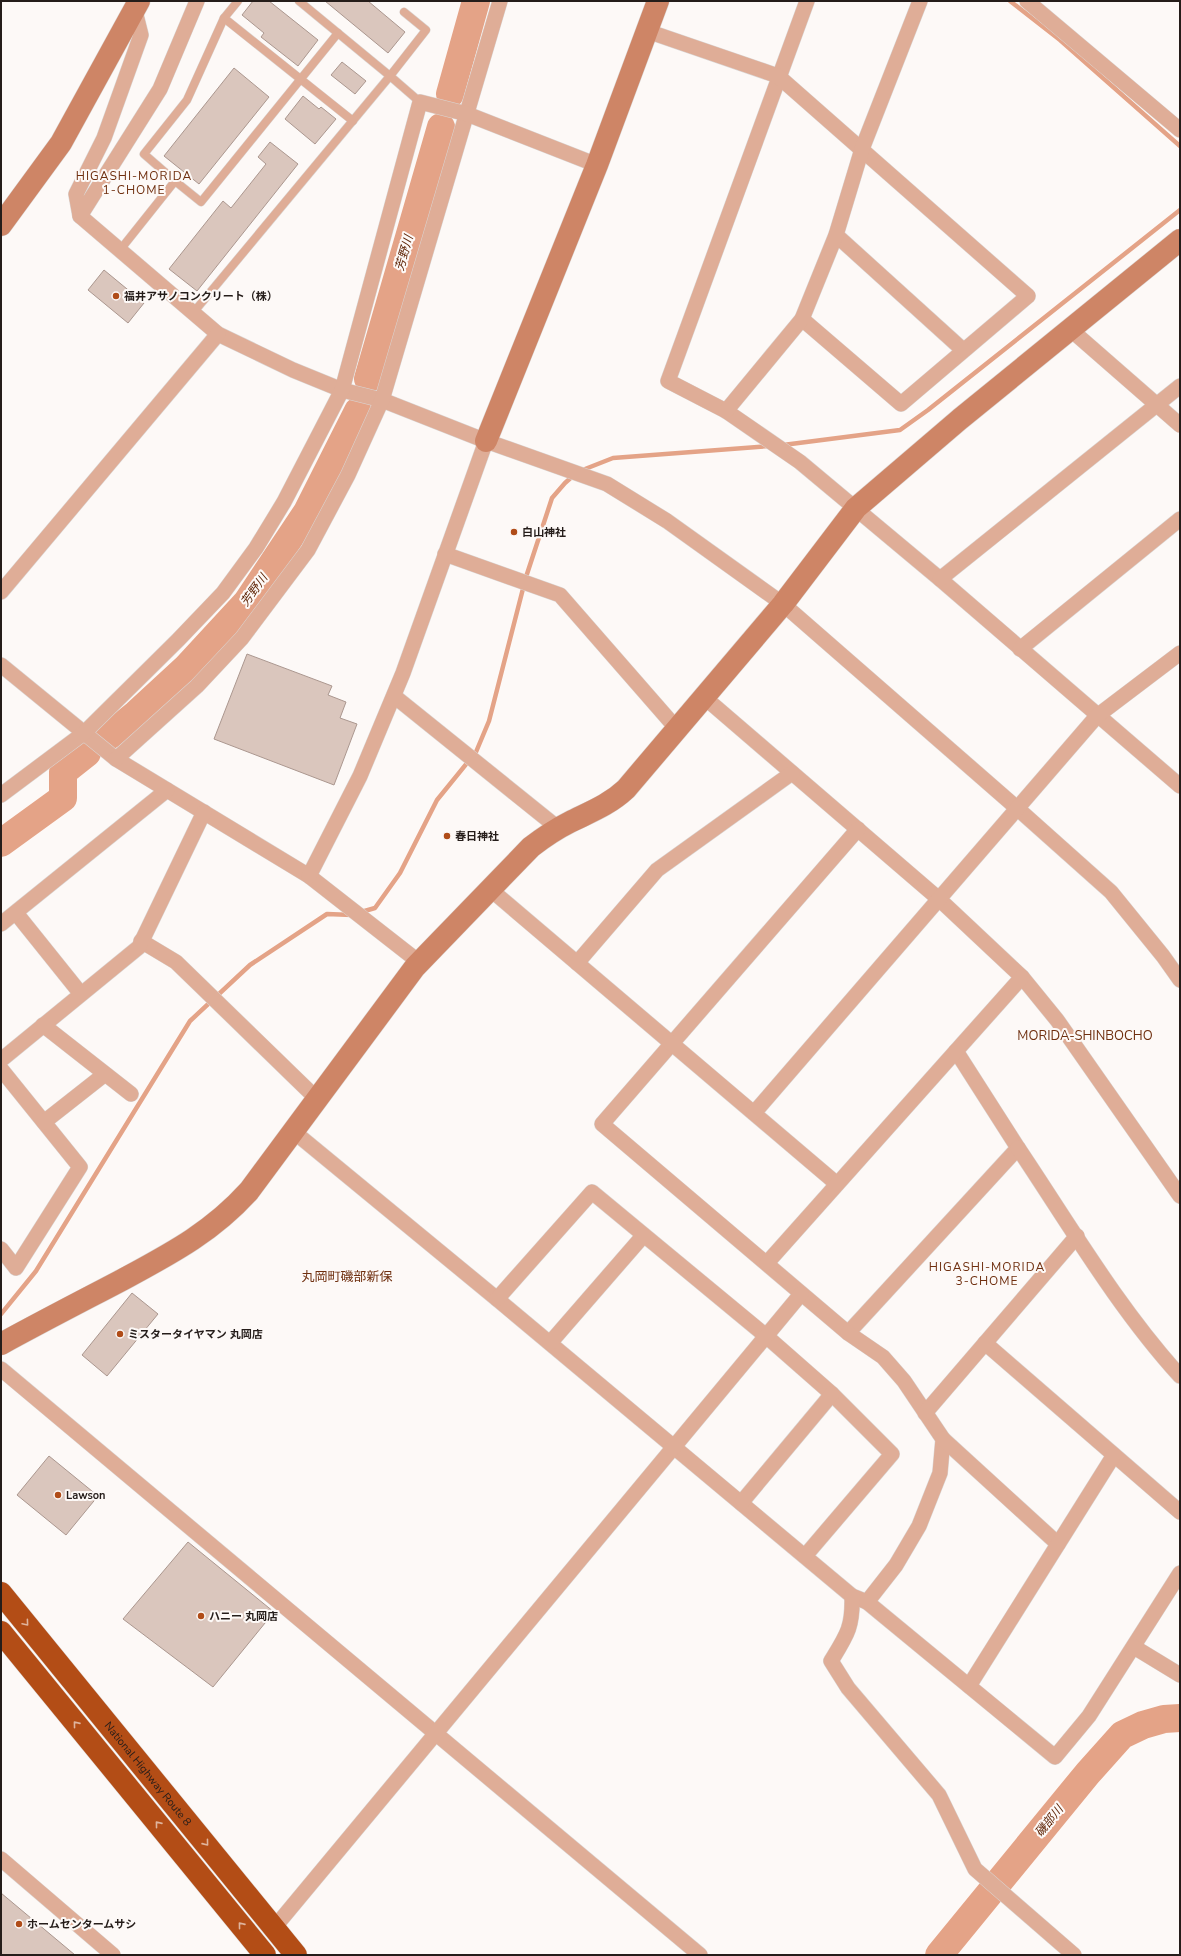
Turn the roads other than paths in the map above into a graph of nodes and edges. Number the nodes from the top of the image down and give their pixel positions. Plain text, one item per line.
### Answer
1 (197, 1) edge
2 (238, 1) edge
3 (299, 1) edge
4 (500, 1) edge
5 (658, 1) edge
6 (807, 1) edge
7 (920, 1) edge
8 (1027, 1) edge
9 (137, 6) edge
10 (1043, 6) edge
11 (404, 12) dead end
12 (224, 18) junction
13 (647, 31) junction
14 (338, 34) junction
15 (390, 76) junction
16 (778, 76) junction
17 (302, 80) junction
18 (420, 102) junction
19 (467, 114) junction
20 (353, 122) junction
21 (1180, 130) edge
22 (862, 149) junction
23 (597, 166) junction
24 (175, 181) junction
25 (80, 216) junction
26 (1, 225) edge
27 (836, 235) junction
28 (1180, 240) edge
29 (120, 250) junction
30 (194, 313) junction
31 (802, 319) junction
32 (1070, 329) junction
33 (218, 334) junction
34 (963, 350) junction
35 (1180, 386) edge
36 (342, 390) junction
37 (382, 400) junction
38 (1157, 405) junction
39 (726, 411) junction
40 (1180, 425) edge
41 (486, 441) junction
42 (856, 508) junction
43 (1180, 519) edge
44 (446, 554) junction
45 (940, 579) junction
46 (1, 592) edge
47 (783, 604) junction
48 (1020, 649) junction
49 (1180, 653) edge
50 (1, 665) edge
51 (394, 696) junction
52 (704, 697) junction
53 (1097, 716) junction
54 (677, 729) junction
55 (84, 733) junction
56 (116, 759) junction
57 (792, 773) junction
58 (1180, 786) edge
59 (167, 790) junction
60 (1, 795) edge
61 (1018, 809) junction
62 (204, 812) junction
63 (558, 828) junction
64 (858, 829) junction
65 (310, 876) junction
66 (490, 889) junction
67 (940, 900) junction
68 (16, 913) junction
69 (1, 924) edge
70 (141, 941) junction
71 (419, 962) junction
72 (577, 963) junction
73 (1022, 977) junction
74 (1180, 980) edge
75 (81, 994) junction
76 (44, 1025) junction
77 (672, 1044) junction
78 (956, 1051) junction
79 (1, 1060) edge
80 (1, 1069) edge
81 (105, 1074) junction
82 (131, 1094) dead end
83 (317, 1099) junction
84 (754, 1113) junction
85 (44, 1122) junction
86 (293, 1131) junction
87 (1018, 1148) junction
88 (837, 1184) junction
89 (1180, 1196) edge
90 (643, 1236) junction
91 (1077, 1236) junction
92 (1, 1250) edge
93 (767, 1263) junction
94 (801, 1294) junction
95 (497, 1299) junction
96 (848, 1333) junction
97 (766, 1336) junction
98 (985, 1343) junction
99 (1, 1344) edge
100 (550, 1344) junction
101 (1, 1369) edge
102 (1180, 1376) edge
103 (832, 1394) junction
104 (925, 1413) junction
105 (943, 1439) junction
106 (673, 1446) junction
107 (1114, 1455) junction
108 (741, 1503) junction
109 (1180, 1512) edge
110 (1058, 1544) junction
111 (805, 1556) junction
112 (1180, 1573) edge
113 (1, 1593) edge
114 (852, 1596) junction
115 (867, 1602) junction
116 (1, 1632) edge
117 (1134, 1647) junction
118 (1180, 1675) edge
119 (969, 1686) junction
120 (434, 1734) junction
121 (1, 1859) edge
122 (274, 1928) junction
123 (258, 1952) edge
124 (113, 1955) edge
125 (296, 1955) edge
126 (700, 1955) edge
127 (1074, 1955) edge

1 - 25 street
2 - 12 lane
3 - 14 lane
4 - 19 street
5 - 13 street
6 - 16 street
7 - 22 street
8 - 10 street
9 - 25 street
9 - 26 street
10 - 21 street
11 - 15 lane
12 - 17 lane
12 - 24 lane
13 - 16 street
13 - 23 street
14 - 15 lane
14 - 17 lane
15 - 18 lane
15 - 20 lane
16 - 22 street
16 - 39 street
17 - 20 lane
17 - 24 lane
18 - 19 street
18 - 36 street
19 - 23 street
19 - 37 street
20 - 30 lane
22 - 27 street
22 - 34 street
23 - 41 street
24 - 29 lane
25 - 29 street
27 - 31 street
27 - 34 street
28 - 32 street
29 - 30 street
30 - 33 street
31 - 34 street
31 - 39 street
32 - 38 street
32 - 42 street
33 - 36 street
33 - 46 street
35 - 38 street
36 - 37 street
36 - 55 street
37 - 41 street
37 - 56 street
38 - 40 street
38 - 45 street
39 - 42 street
41 - 44 street
41 - 47 street
42 - 45 street
42 - 47 street
43 - 48 street
44 - 51 street
44 - 54 street
45 - 48 street
47 - 52 street
47 - 61 street
48 - 53 street
49 - 53 street
50 - 55 street
51 - 63 street
51 - 65 street
52 - 54 street
52 - 57 street
53 - 58 street
53 - 61 street
54 - 63 street
55 - 56 street
55 - 60 street
56 - 59 street
57 - 64 street
57 - 72 street
59 - 62 street
59 - 68 street
61 - 67 street
61 - 74 street
62 - 65 street
62 - 70 street
63 - 66 street
64 - 67 street
64 - 77 street
65 - 71 street
66 - 71 street
66 - 72 street
67 - 73 street
67 - 84 street
68 - 69 street
68 - 75 street
70 - 75 street
70 - 83 street
71 - 83 street
72 - 77 street
73 - 78 street
73 - 89 street
75 - 76 street
76 - 79 street
76 - 81 street
77 - 84 street
77 - 93 street
78 - 87 street
78 - 88 street
80 - 85 street
81 - 82 street
81 - 85 street
83 - 86 street
84 - 88 street
85 - 92 street
86 - 95 street
86 - 99 street
87 - 91 street
87 - 96 street
88 - 93 street
90 - 95 street
90 - 97 street
90 - 100 street
91 - 98 street
91 - 102 street
93 - 94 street
94 - 96 street
94 - 97 street
95 - 100 street
96 - 104 street
97 - 103 street
97 - 106 street
98 - 104 street
98 - 107 street
100 - 106 street
101 - 120 street
103 - 108 street
103 - 111 street
104 - 105 street
105 - 110 street
105 - 115 street
106 - 108 street
106 - 120 street
107 - 109 street
107 - 110 street
108 - 111 street
110 - 119 street
111 - 114 street
112 - 117 street
113 -> 122 highway, National Highway Route 8
114 - 115 street
114 - 127 street
115 - 119 street
123 -> 116 highway
117 - 118 street
117 - 119 street
120 - 122 street
120 - 126 street
121 - 124 street
122 - 125 highway, National Highway Route 8

